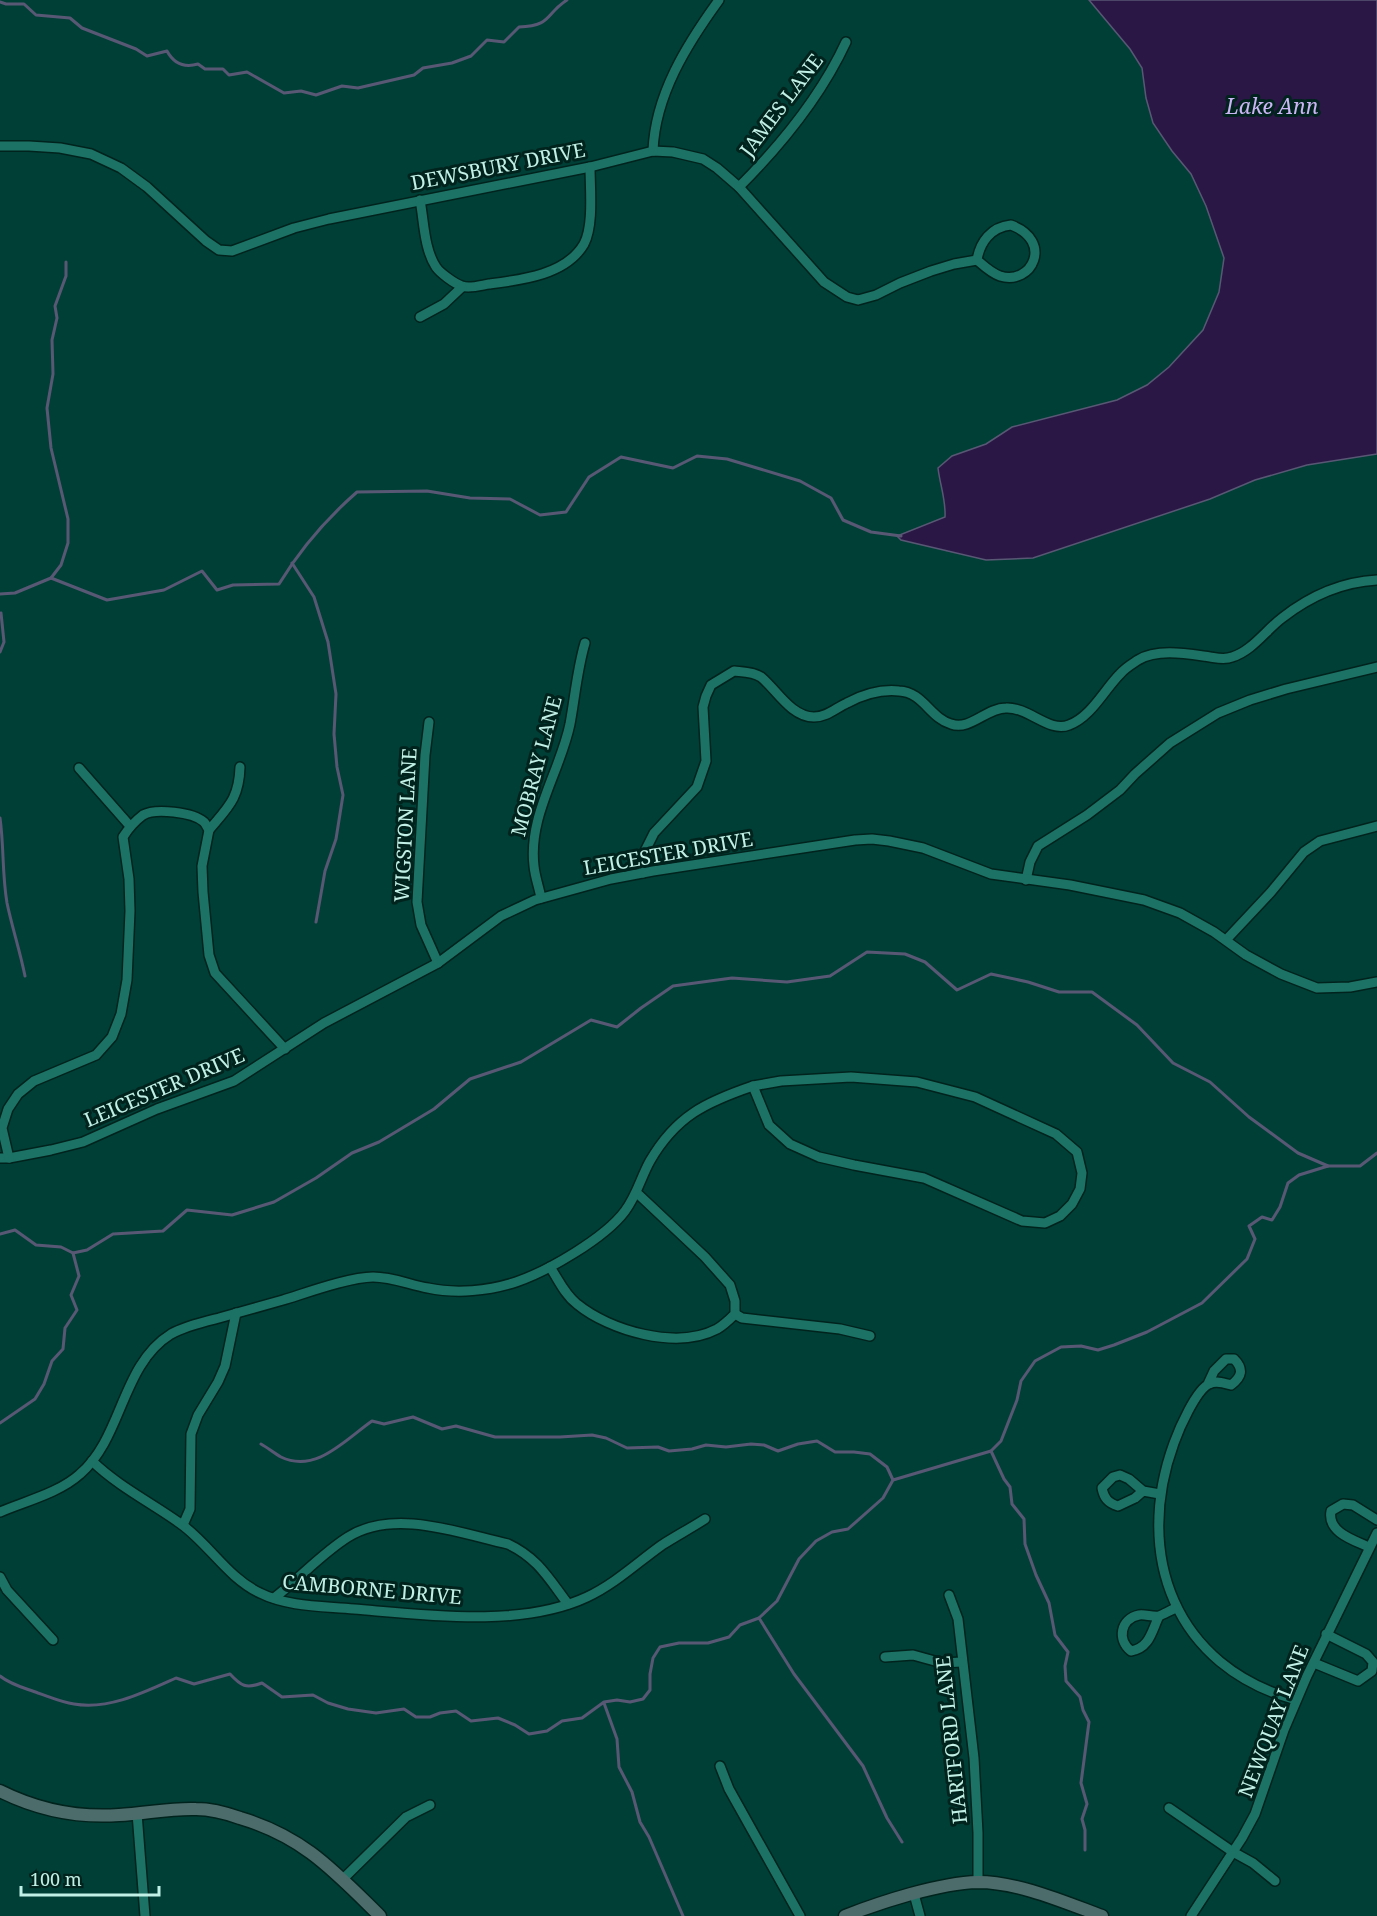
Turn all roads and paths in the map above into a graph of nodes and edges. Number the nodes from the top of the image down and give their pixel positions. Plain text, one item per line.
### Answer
1 (719, 0) edge
2 (846, 42) dead end
3 (0, 146) edge
4 (653, 151) junction
5 (590, 166) junction
6 (739, 187) junction
7 (420, 200) junction
8 (977, 260) junction
9 (462, 287) junction
10 (420, 317) dead end
11 (1377, 580) edge
12 (585, 643) dead end
13 (1377, 668) edge
14 (429, 722) dead end
15 (240, 767) dead end
16 (79, 768) dead end
17 (130, 826) junction
18 (1377, 826) edge
19 (209, 830) junction
20 (643, 873) junction
21 (1026, 880) junction
22 (541, 898) junction
23 (1226, 940) junction
24 (438, 963) junction
25 (1377, 982) edge
26 (285, 1049) junction
27 (753, 1086) junction
28 (5, 1158) edge
29 (637, 1193) junction
30 (550, 1267) junction
31 (237, 1313) junction
32 (735, 1314) junction
33 (870, 1336) dead end
34 (1208, 1384) dead end
35 (92, 1461) junction
36 (1143, 1491) dead end
37 (1160, 1494) junction
38 (0, 1512) edge
39 (705, 1519) dead end
40 (1377, 1520) edge
41 (183, 1525) junction
42 (1377, 1533) edge
43 (1369, 1547) junction
44 (0, 1577) edge
45 (950, 1595) dead end
46 (274, 1598) junction
47 (568, 1604) junction
48 (1176, 1608) junction
49 (1159, 1616) junction
50 (1326, 1634) junction
51 (53, 1640) dead end
52 (885, 1657) dead end
53 (962, 1662) junction
54 (1314, 1662) junction
55 (1296, 1700) junction
56 (720, 1766) dead end
57 (0, 1791) edge
58 (430, 1805) dead end
59 (1169, 1808) dead end
60 (137, 1813) junction
61 (1233, 1852) junction
62 (343, 1879) junction
63 (1275, 1881) dead end
64 (978, 1882) junction
65 (914, 1894) junction
66 (146, 1916) edge
67 (380, 1916) edge
68 (800, 1916) edge
69 (845, 1916) edge
70 (920, 1916) edge
71 (1102, 1916) edge
72 (1191, 1916) edge

1 - 4 street
2 - 6 street, JAMES LANE
3 - 7 street, DEWSBURY DRIVE
4 - 5 street, DEWSBURY DRIVE
4 - 6 street, DEWSBURY DRIVE
5 - 7 street, DEWSBURY DRIVE
5 - 9 street
6 - 8 street, DEWSBURY DRIVE
7 - 9 street
8 - 8 street
9 - 10 street
11 - 20 street
12 - 22 street, MOBRAY LANE
13 - 21 street
14 - 24 street, WIGSTON LANE
15 - 19 street
16 - 17 street
17 - 19 street
17 - 28 street
18 - 23 street
19 - 26 street
20 - 21 street, LEICESTER DRIVE
20 - 22 street, LEICESTER DRIVE
21 - 23 street, LEICESTER DRIVE
22 - 24 street, LEICESTER DRIVE
23 - 25 street, LEICESTER DRIVE
24 - 26 street, LEICESTER DRIVE
26 - 28 street, LEICESTER DRIVE
27 - 27 street
27 - 29 street
29 - 30 street
29 - 32 street
30 - 31 street
30 - 32 street
31 - 35 street
31 - 41 street
32 - 33 street
34 - 37 street
35 - 38 street
35 - 41 street, CAMBORNE DRIVE
36 - 37 street
37 - 48 street
39 - 47 street, CAMBORNE DRIVE
40 - 43 street
41 - 46 street, CAMBORNE DRIVE
42 - 43 street, NEWQUAY LANE
43 - 50 street, NEWQUAY LANE
44 - 51 street
45 - 53 street, HARTFORD LANE
46 - 47 street, CAMBORNE DRIVE
46 - 47 street
48 - 49 street
48 - 55 street
49 - 49 street
50 - 54 street, NEWQUAY LANE
50 - 54 street
52 - 53 street
53 - 64 street, HARTFORD LANE
54 - 55 street, NEWQUAY LANE
55 - 61 street, NEWQUAY LANE
56 - 68 street
57 - 60 main road
58 - 62 street
59 - 61 street
60 - 62 main road
60 - 66 street
61 - 63 street
61 - 72 street, NEWQUAY LANE
62 - 67 main road
64 - 65 main road
64 - 71 main road
65 - 69 main road
65 - 70 street

